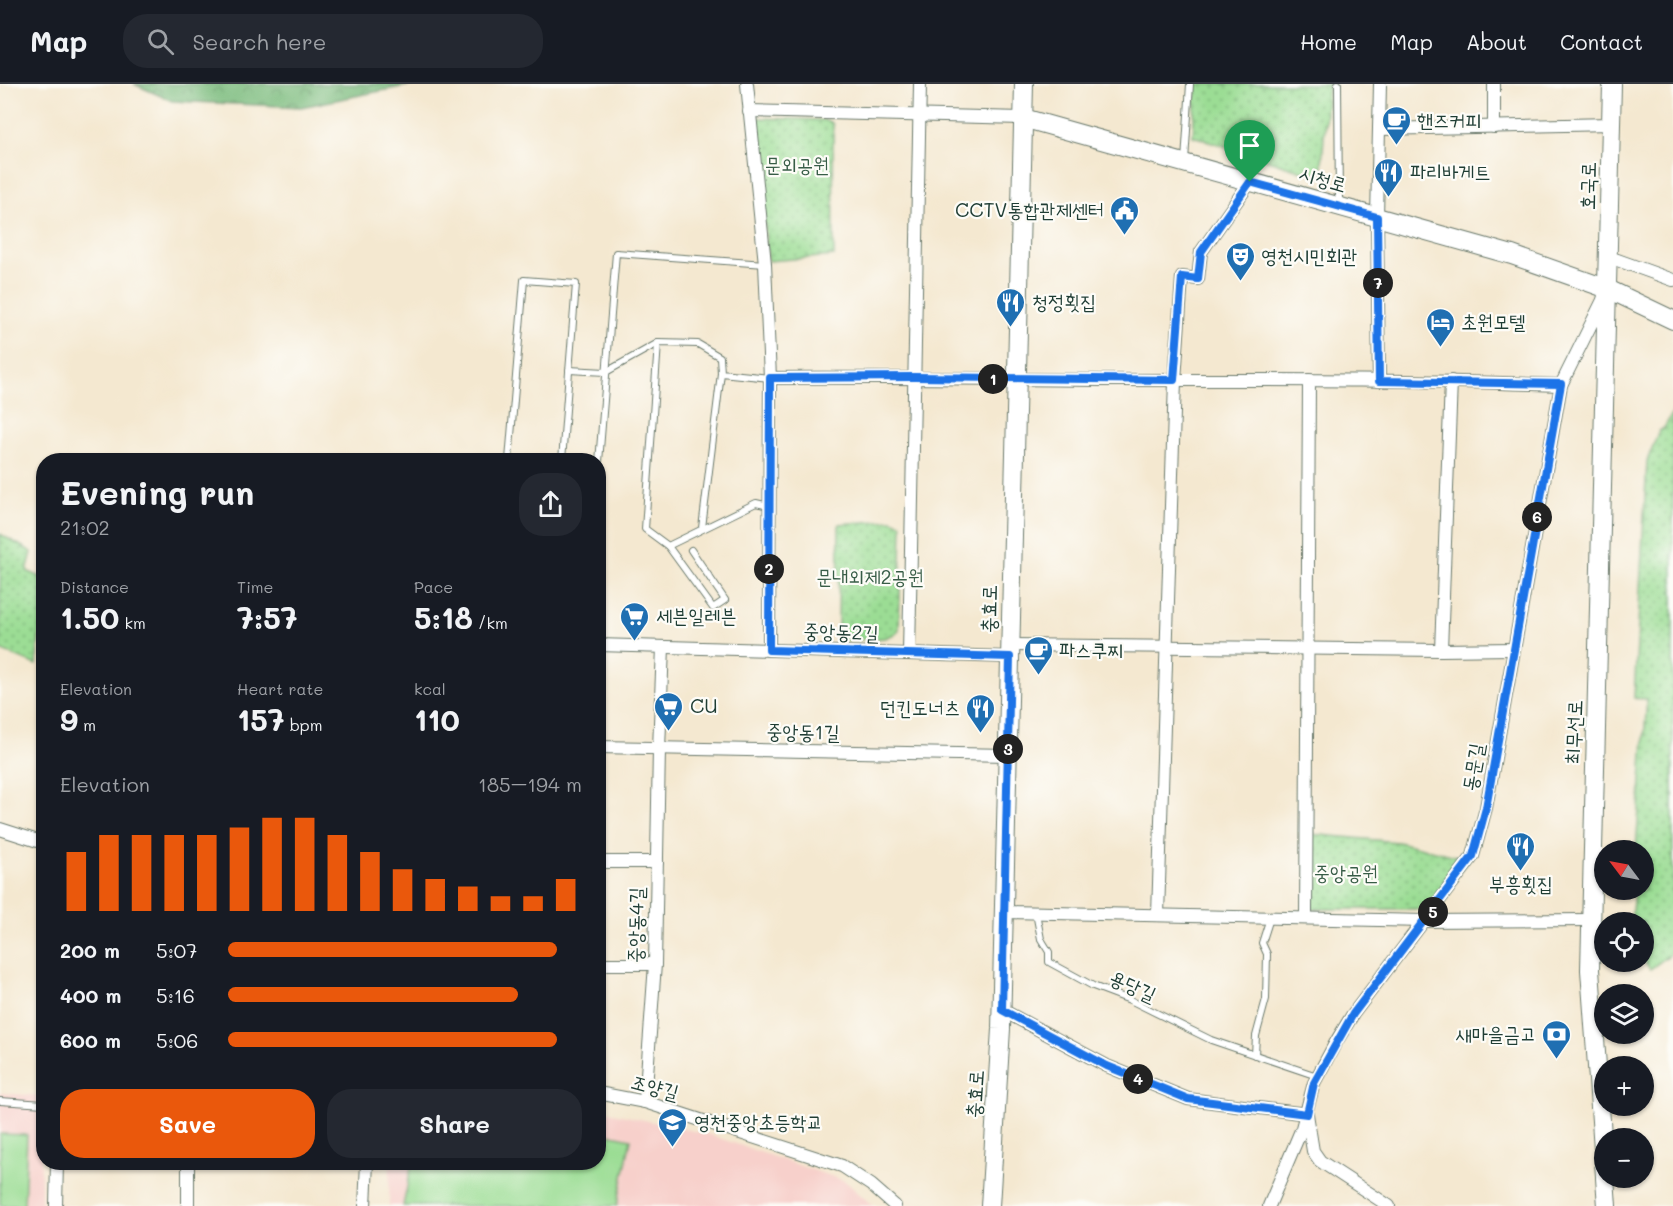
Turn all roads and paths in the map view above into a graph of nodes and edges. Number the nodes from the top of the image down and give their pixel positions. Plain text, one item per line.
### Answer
1 (747, 84) edge
2 (920, 84) edge
3 (1024, 84) edge
4 (1190, 84) edge
5 (1338, 84) edge
6 (1380, 84) edge
7 (1494, 84) edge
8 (1612, 84) edge
9 (749, 111) junction
10 (919, 115) junction
11 (1023, 118) junction
12 (1612, 124) junction
13 (1494, 127) junction
14 (1379, 129) junction
15 (1185, 164) junction
16 (1250, 182) junction
17 (1339, 206) junction
18 (1377, 217) junction
19 (1609, 257) junction
20 (765, 264) junction
21 (1673, 280) edge
22 (1608, 289) junction
23 (1673, 320) edge
24 (658, 343) junction
25 (570, 370) junction
26 (606, 372) junction
27 (721, 373) junction
28 (914, 377) junction
29 (770, 378) junction
30 (1017, 379) junction
31 (1174, 380) junction
32 (1309, 380) junction
33 (1379, 381) junction
34 (1451, 381) junction
35 (1561, 384) junction
36 (510, 453) edge
37 (563, 453) edge
38 (600, 453) edge
39 (770, 506) junction
40 (702, 528) junction
41 (668, 546) junction
42 (691, 550) dead end
43 (606, 645) edge
44 (663, 646) junction
45 (1167, 647) junction
46 (1306, 649) junction
47 (1513, 649) junction
48 (769, 650) junction
49 (1441, 650) junction
50 (1010, 651) junction
51 (909, 654) junction
52 (606, 747) edge
53 (659, 749) junction
54 (1008, 755) junction
55 (0, 829) edge
56 (36, 840) edge
57 (606, 862) edge
58 (657, 862) junction
59 (1004, 912) junction
60 (1035, 912) junction
61 (1158, 915) junction
62 (1270, 917) junction
63 (1306, 918) junction
64 (1591, 920) junction
65 (1425, 921) junction
66 (606, 964) edge
67 (655, 964) junction
68 (1002, 1010) junction
69 (1255, 1054) junction
70 (1319, 1077) junction
71 (606, 1095) edge
72 (0, 1101) edge
73 (645, 1102) junction
74 (36, 1103) edge
75 (1307, 1114) junction
76 (1601, 1128) edge
77 (57, 1170) edge
78 (188, 1170) edge
79 (367, 1170) edge
80 (1606, 1188) edge
81 (56, 1206) edge
82 (188, 1206) edge
83 (365, 1206) edge
84 (895, 1206) edge
85 (990, 1206) edge
86 (1269, 1206) edge
87 (1389, 1206) edge
88 (1607, 1206) edge

1 - 9 street
2 - 10 street
3 - 11 street, 충효로
4 - 15 lane
5 - 17 lane
6 - 14 street
7 - 13 street
8 - 12 street, 호국로
9 - 10 street
9 - 20 street
10 - 11 street
10 - 28 street
11 - 15 street, 시청로
11 - 30 street, 충효로
12 - 13 street
12 - 19 street, 호국로
13 - 14 street
14 - 18 street
15 - 16 street, 시청로
16 - 17 street, 시청로
16 - 31 street
17 - 18 street, 시청로
18 - 22 street, 시청로
18 - 33 street
19 - 21 street
19 - 22 street, 호국로
20 - 26 lane
20 - 29 street
22 - 23 street, 시청로
22 - 35 street, 동문길
22 - 64 street, 최무선로
24 - 26 lane
24 - 27 lane
24 - 41 lane
25 - 26 lane
25 - 36 lane
25 - 37 lane
26 - 38 lane
27 - 29 lane
27 - 40 lane
28 - 29 street
28 - 30 street
28 - 51 street
29 - 39 street
30 - 31 street
30 - 50 street, 충효로
31 - 32 street
31 - 45 street
32 - 33 street
32 - 46 street
33 - 34 street
34 - 35 street
34 - 49 street
35 - 47 street, 동문길
39 - 40 lane
39 - 48 street
40 - 41 lane
41 - 42 lane
43 - 44 street, 중앙동2길
44 - 48 street, 중앙동2길
44 - 53 street, 중앙동4길
45 - 46 street, 중앙동2길
45 - 50 street, 중앙동2길
45 - 61 street
46 - 49 street, 중앙동2길
46 - 63 street
47 - 49 street, 중앙동2길
47 - 65 street, 동문길
48 - 51 street, 중앙동2길
50 - 51 street, 중앙동2길
50 - 54 street, 충효로
52 - 53 street, 중앙동1길
53 - 54 street, 중앙동1길
53 - 58 street, 중앙동4길
54 - 59 street, 충효로
55 - 56 street
57 - 58 street
58 - 67 street, 중앙동4길
59 - 60 street
59 - 68 street, 충효로
60 - 61 street
60 - 69 lane, 용당길
61 - 62 street
62 - 63 street
62 - 69 lane
63 - 65 street
64 - 65 street
64 - 76 street, 최무선로
65 - 70 street, 동문길
66 - 67 street
67 - 73 street, 중앙동4길
68 - 75 street
68 - 85 street, 충효로
69 - 70 lane, 용당길
70 - 75 street, 동문길
71 - 73 street, 조양길
72 - 74 lane
73 - 84 street, 조양길
75 - 86 street, 동문길
75 - 87 street
77 - 81 street
78 - 82 street
79 - 83 street
80 - 88 street, 최무선로

